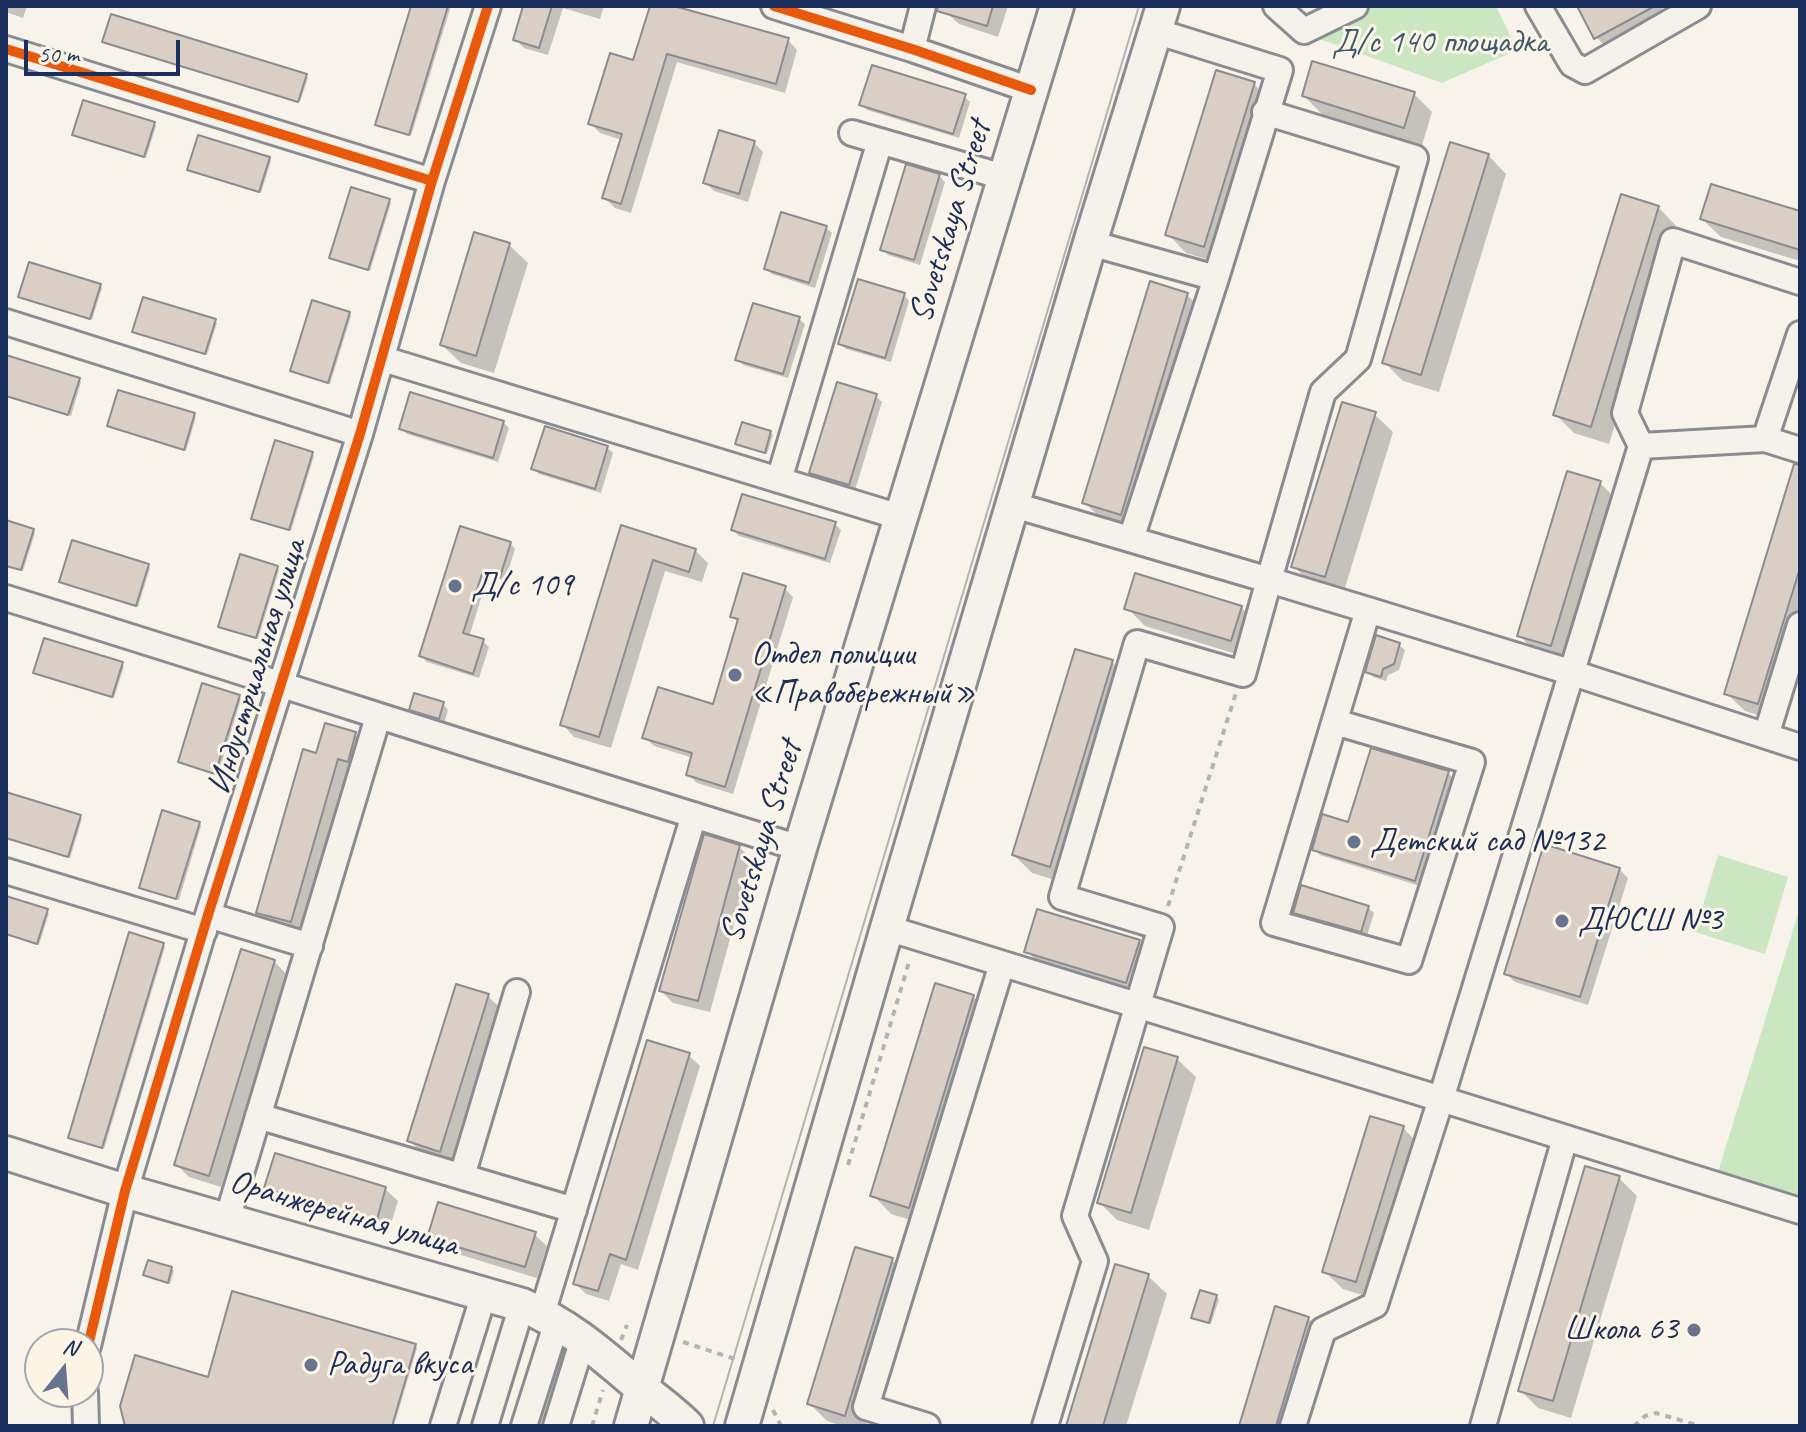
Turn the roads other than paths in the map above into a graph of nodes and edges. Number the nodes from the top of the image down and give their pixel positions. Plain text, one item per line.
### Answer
1 (488, 6) edge
2 (774, 6) edge
3 (923, 6) edge
4 (1057, 6) edge
5 (1276, 6) edge
6 (1355, 6) edge
7 (1538, 6) edge
8 (1698, 6) edge
9 (1159, 19) edge
10 (6, 49) edge
11 (912, 49) junction
12 (1031, 90) junction
13 (1265, 112) junction
14 (852, 133) dead end
15 (880, 141) junction
16 (1004, 177) junction
17 (432, 181) junction
18 (1090, 243) junction
19 (1216, 278) junction
20 (1800, 282) edge
21 (6, 322) edge
22 (1800, 334) edge
23 (383, 359) junction
24 (360, 434) junction
25 (1765, 439) junction
26 (1641, 446) junction
27 (1800, 450) edge
28 (779, 480) junction
29 (1014, 505) junction
30 (900, 517) junction
31 (1131, 539) junction
32 (1269, 580) junction
33 (6, 598) edge
34 (1368, 610) junction
35 (1800, 625) edge
36 (1573, 673) junction
37 (282, 683) junction
38 (378, 717) junction
39 (1335, 722) junction
40 (1766, 736) junction
41 (1800, 747) edge
42 (694, 815) junction
43 (800, 848) junction
44 (6, 871) edge
45 (206, 923) junction
46 (887, 928) junction
47 (310, 946) junction
48 (1002, 964) junction
49 (517, 992) dead end
50 (1137, 1005) junction
51 (1441, 1099) junction
52 (258, 1116) junction
53 (1565, 1138) junction
54 (6, 1153) edge
55 (462, 1176) junction
56 (125, 1191) junction
57 (574, 1210) junction
58 (1800, 1211) edge
59 (227, 1220) junction
60 (484, 1294) junction
61 (551, 1320) junction
62 (92, 1328) edge
63 (641, 1388) junction
64 (443, 1426) edge
65 (485, 1426) edge
66 (524, 1426) edge
67 (556, 1426) edge
68 (631, 1426) edge
69 (687, 1426) edge
70 (742, 1426) edge
71 (927, 1426) edge
72 (1045, 1426) edge
73 (1293, 1426) edge
74 (1483, 1426) edge

1 - 17 street, Индустриальная улица
2 - 11 street
3 - 11 street
4 - 12 main road, Sovetskaya Street
5 - 6 street
7 - 8 street
9 - 13 street
9 - 18 main road
10 - 17 street
11 - 12 street
12 - 16 main road, Sovetskaya Street
13 - 19 street
13 - 32 street
14 - 15 street
15 - 16 street
15 - 28 street
16 - 30 main road, Sovetskaya Street
17 - 23 street, Индустриальная улица
18 - 19 street
18 - 29 main road
19 - 31 street
20 - 26 street
21 - 24 street
22 - 25 street
23 - 24 street, Индустриальная улица
23 - 28 street
24 - 37 street, Индустриальная улица
25 - 26 street
25 - 27 street
26 - 36 street
28 - 30 street
29 - 31 street
29 - 46 main road
30 - 43 main road, Sovetskaya Street
31 - 32 street
32 - 34 street
32 - 50 street
33 - 37 street
34 - 36 street
34 - 39 street
35 - 40 street
36 - 40 street
36 - 51 street
37 - 38 street
37 - 45 street, Индустриальная улица
38 - 42 street
38 - 47 street
39 - 39 street
40 - 41 street
42 - 43 street
42 - 57 street
43 - 63 main road, Sovetskaya Street
44 - 45 street
45 - 47 street
45 - 56 street, Индустриальная улица
46 - 48 street
46 - 70 main road
47 - 52 street
48 - 50 street
48 - 71 street
49 - 55 street
50 - 51 street
50 - 72 street
51 - 53 street
51 - 73 street
52 - 55 street
52 - 59 street
53 - 58 street
53 - 74 street
54 - 56 main road, Оранжерейная улица
55 - 57 street
56 - 59 main road, Оранжерейная улица
56 - 62 street, Индустриальная улица
57 - 61 street
59 - 60 main road, Оранжерейная улица
60 - 61 main road, Оранжерейная улица
60 - 64 street
61 - 63 main road, Оранжерейная улица
61 - 65 street
61 - 66 street
61 - 67 street
63 - 68 main road, Sovetskaya Street
63 - 69 main road, Оранжерейная улица

